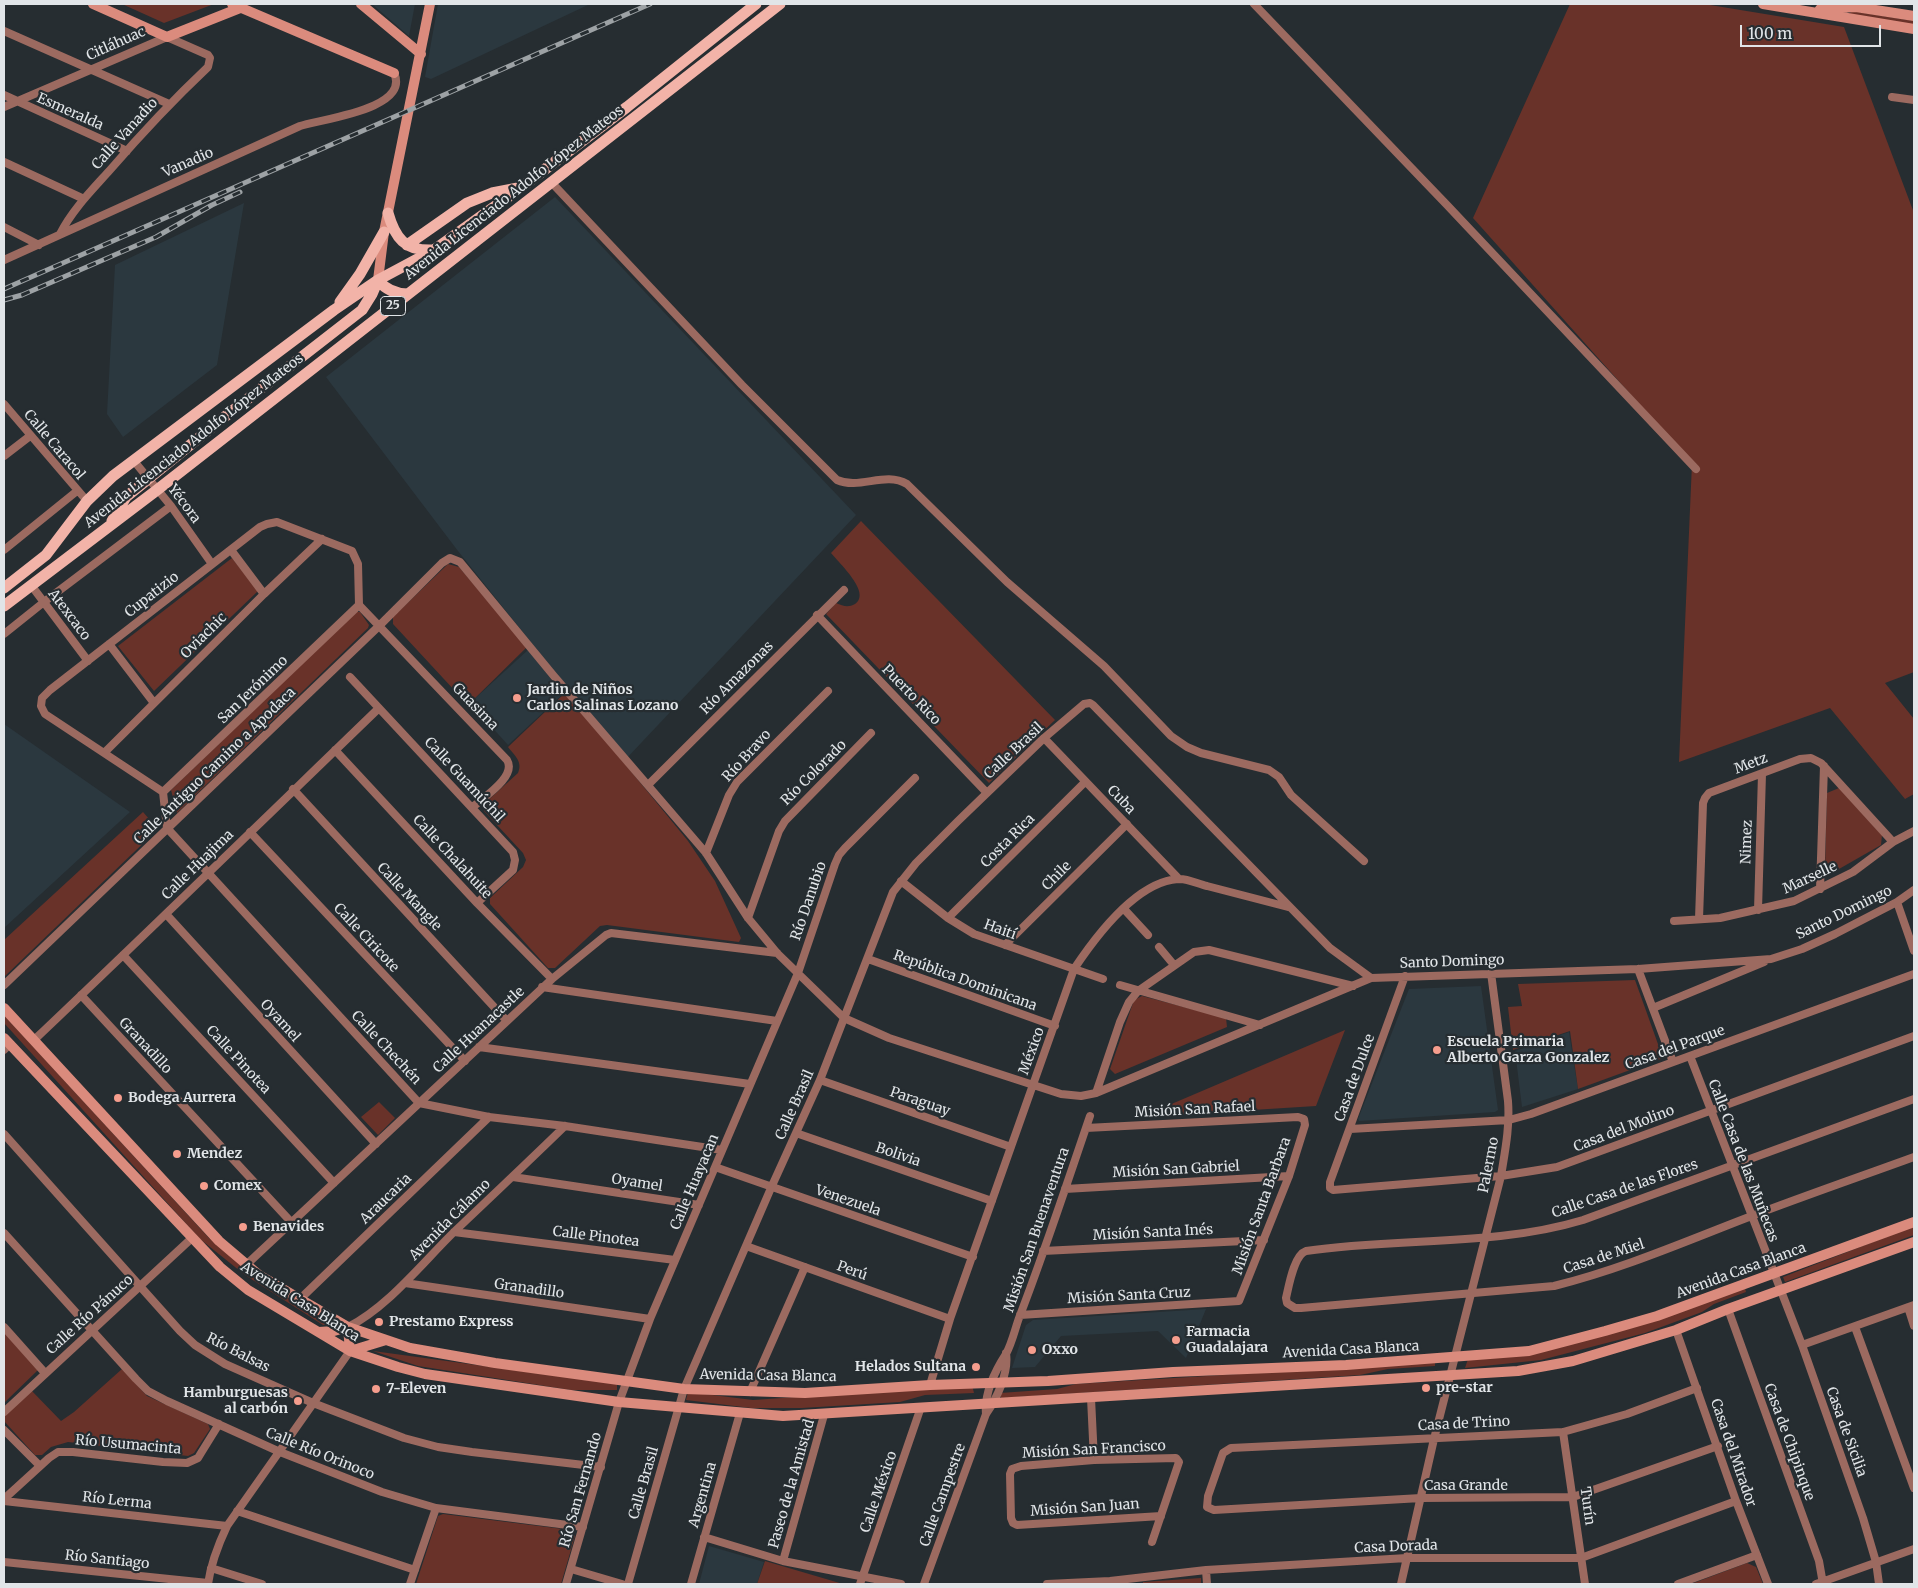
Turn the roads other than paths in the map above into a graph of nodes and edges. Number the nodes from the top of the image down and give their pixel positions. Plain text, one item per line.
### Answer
1 (93, 4) edge
2 (360, 4) edge
3 (430, 4) edge
4 (756, 4) edge
5 (780, 4) edge
6 (1254, 4) edge
7 (1762, 4) edge
8 (238, 5) edge
9 (1809, 11) junction
10 (1914, 16) edge
11 (1914, 29) edge
12 (4, 31) edge
13 (167, 37) junction
14 (421, 54) junction
15 (91, 70) junction
16 (394, 73) joint
17 (4, 95) edge
18 (1892, 97) dead end
19 (1914, 100) edge
20 (17, 101) junction
21 (169, 104) junction
22 (4, 107) edge
23 (127, 151) junction
24 (4, 162) edge
25 (552, 183) junction
26 (522, 187) junction
27 (84, 199) junction
28 (388, 213) junction
29 (4, 227) edge
30 (384, 232) junction
31 (60, 234) junction
32 (39, 245) junction
33 (407, 245) junction
34 (434, 250) junction
35 (4, 260) edge
36 (378, 280) junction
37 (408, 294) junction
38 (334, 310) junction
39 (4, 404) edge
40 (30, 436) junction
41 (4, 456) edge
42 (134, 460) junction
43 (1696, 469) dead end
44 (148, 479) junction
45 (157, 490) junction
46 (77, 491) junction
47 (87, 501) junction
48 (170, 506) junction
49 (112, 523) junction
50 (322, 539) junction
51 (4, 550) edge
52 (231, 550) junction
53 (212, 564) junction
54 (31, 585) junction
55 (4, 588) edge
56 (844, 590) dead end
57 (264, 594) junction
58 (44, 602) junction
59 (359, 605) junction
60 (4, 606) edge
61 (817, 615) junction
62 (380, 626) junction
63 (4, 634) edge
64 (109, 644) junction
65 (88, 661) junction
66 (350, 677) dead end
67 (828, 691) dead end
68 (154, 703) junction
69 (379, 708) junction
70 (872, 733) dead end
71 (1044, 738) junction
72 (335, 750) junction
73 (104, 753) junction
74 (1824, 766) junction
75 (1762, 774) junction
76 (915, 778) dead end
77 (1086, 782) junction
78 (649, 784) junction
79 (293, 789) junction
80 (164, 792) junction
81 (987, 793) junction
82 (473, 807) junction
83 (1127, 824) junction
84 (167, 828) junction
85 (1914, 831) edge
86 (250, 832) junction
87 (1892, 842) junction
88 (706, 853) junction
89 (1364, 861) dead end
90 (208, 874) junction
91 (1179, 879) junction
92 (901, 881) junction
93 (1820, 888) junction
94 (1914, 890) edge
95 (1897, 902) junction
96 (477, 903) junction
97 (1290, 908) junction
98 (1124, 909) junction
99 (1758, 910) junction
100 (166, 914) junction
101 (748, 918) junction
102 (948, 918) junction
103 (1699, 919) junction
104 (1674, 921) dead end
105 (1148, 935) dead end
106 (1005, 945) junction
107 (1158, 947) dead end
108 (1914, 951) edge
109 (777, 953) junction
110 (123, 955) junction
111 (868, 959) junction
112 (1772, 959) junction
113 (1174, 966) junction
114 (1074, 969) junction
115 (1638, 969) junction
116 (798, 973) junction
117 (1491, 973) junction
118 (1914, 974) edge
119 (1405, 976) junction
120 (1371, 978) junction
121 (552, 979) junction
122 (1103, 979) dead end
123 (4, 985) edge
124 (1120, 985) dead end
125 (1353, 986) junction
126 (542, 987) junction
127 (1138, 991) junction
128 (81, 995) junction
129 (4, 1008) edge
130 (1653, 1008) junction
131 (844, 1018) junction
132 (507, 1021) junction
133 (777, 1021) junction
134 (1260, 1025) junction
135 (1054, 1026) junction
136 (1914, 1036) edge
137 (34, 1040) junction
138 (6, 1044) edge
139 (479, 1047) junction
140 (1690, 1056) junction
141 (465, 1060) junction
142 (1673, 1062) junction
143 (820, 1080) junction
144 (750, 1084) junction
145 (1034, 1085) junction
146 (1096, 1093) junction
147 (1914, 1100) edge
148 (419, 1103) junction
149 (1711, 1109) junction
150 (1090, 1116) dead end
151 (489, 1117) junction
152 (1304, 1119) joint
153 (1509, 1120) junction
154 (565, 1126) junction
155 (1086, 1128) junction
156 (1350, 1128) junction
157 (796, 1133) junction
158 (4, 1134) edge
159 (376, 1144) junction
160 (1011, 1147) junction
161 (722, 1150) junction
162 (1914, 1157) edge
163 (1732, 1165) junction
164 (715, 1167) junction
165 (1289, 1176) junction
166 (1501, 1176) junction
167 (512, 1177) junction
168 (334, 1183) junction
169 (771, 1188) junction
170 (1330, 1188) joint
171 (1065, 1189) junction
172 (992, 1201) junction
173 (699, 1205) junction
174 (1751, 1216) junction
175 (1914, 1222) edge
176 (292, 1223) junction
177 (454, 1232) junction
178 (4, 1233) edge
179 (1486, 1236) junction
180 (192, 1238) junction
181 (1264, 1240) junction
182 (1914, 1242) edge
183 (746, 1246) junction
184 (1043, 1252) junction
185 (233, 1253) junction
186 (972, 1257) junction
187 (675, 1260) junction
188 (246, 1264) junction
189 (220, 1266) junction
190 (805, 1268) junction
191 (1774, 1274) junction
192 (405, 1283) junction
193 (141, 1286) junction
194 (1779, 1291) junction
195 (1471, 1294) junction
196 (300, 1299) junction
197 (1239, 1301) joint
198 (1286, 1303) joint
199 (1911, 1306) edge
200 (1728, 1309) junction
201 (1020, 1315) junction
202 (650, 1319) junction
203 (950, 1319) junction
204 (1914, 1326) edge
205 (4, 1327) edge
206 (348, 1327) junction
207 (1855, 1327) junction
208 (92, 1330) junction
209 (1676, 1330) junction
210 (318, 1332) junction
211 (386, 1340) junction
212 (1802, 1345) junction
213 (350, 1351) junction
214 (1454, 1357) junction
215 (45, 1373) junction
216 (1450, 1374) junction
217 (627, 1381) junction
218 (996, 1383) junction
219 (930, 1385) junction
220 (1697, 1388) junction
221 (684, 1389) junction
222 (750, 1392) junction
223 (1091, 1398) junction
224 (619, 1402) junction
225 (989, 1402) junction
226 (313, 1403) junction
227 (679, 1407) junction
228 (921, 1407) junction
229 (4, 1412) edge
230 (740, 1414) junction
231 (824, 1415) junction
232 (219, 1424) junction
233 (4, 1430) edge
234 (1564, 1432) junction
235 (1434, 1439) junction
236 (1718, 1446) junction
237 (280, 1452) junction
238 (1094, 1460) junction
239 (40, 1466) junction
240 (601, 1467) junction
241 (1914, 1488) edge
242 (1421, 1498) junction
243 (1573, 1498) junction
244 (4, 1500) edge
245 (1736, 1501) junction
246 (1207, 1506) joint
247 (436, 1508) junction
248 (237, 1511) junction
249 (1160, 1516) junction
250 (1012, 1523) joint
251 (227, 1526) junction
252 (583, 1527) junction
253 (704, 1537) junction
254 (1152, 1542) dead end
255 (1914, 1549) edge
256 (1757, 1555) junction
257 (1407, 1558) junction
258 (1581, 1558) junction
259 (783, 1561) junction
260 (4, 1562) edge
261 (1876, 1562) junction
262 (211, 1568) junction
263 (571, 1569) junction
264 (415, 1570) junction
265 (1206, 1570) junction
266 (861, 1581) edge
267 (1110, 1582) edge
268 (208, 1584) edge
269 (262, 1584) edge
270 (410, 1584) edge
271 (566, 1584) edge
272 (622, 1584) edge
273 (628, 1584) edge
274 (691, 1584) edge
275 (901, 1584) edge
276 (924, 1584) edge
277 (1047, 1584) edge
278 (1207, 1584) edge
279 (1401, 1584) edge
280 (1585, 1584) edge
281 (1678, 1584) edge
282 (1768, 1584) edge
283 (1821, 1584) edge
284 (1879, 1584) edge

1 - 13 street
2 - 14 street
3 - 14 street
4 - 26 main road, Avenida Licenciado Adolfo López Mateos / 25
5 - 25 main road, Avenida Licenciado Adolfo López Mateos / 25
6 - 43 street
7 - 9 street
8 - 13 street, Citláhuac
8 - 16 street
9 - 10 street
9 - 11 street
12 - 15 street
13 - 15 street, Citláhuac
13 - 21 street, Calle Vanadio
14 - 28 street
15 - 20 street, Citláhuac
15 - 21 street
16 - 31 street, Vanadio
17 - 20 street, Esmeralda
18 - 19 street
20 - 22 street, Citláhuac
20 - 23 street, Esmeralda
21 - 23 street, Calle Vanadio
23 - 27 street, Calle Vanadio
24 - 27 street
25 - 37 main road, Avenida Licenciado Adolfo López Mateos / 25
25 - 89 street
26 - 33 main road
26 - 34 main road, Avenida Licenciado Adolfo López Mateos / 25
27 - 31 street, Calle Vanadio
28 - 30 street
28 - 33 main road
29 - 32 street
30 - 36 street
30 - 38 main road
31 - 32 street, Vanadio
32 - 35 street, Vanadio
33 - 34 main road
34 - 36 main road, Avenida Licenciado Adolfo López Mateos / 25
36 - 37 main road
36 - 38 main road, Avenida Licenciado Adolfo López Mateos / 25
36 - 44 main road
37 - 45 main road, Avenida Licenciado Adolfo López Mateos / 25
38 - 42 main road, Avenida Licenciado Adolfo López Mateos / 25
39 - 40 street, Calle Caracol
40 - 41 street
40 - 46 street, Calle Caracol
42 - 44 street, Yécora
42 - 47 main road, Avenida Licenciado Adolfo López Mateos / 25
44 - 45 street, Yécora
44 - 49 main road
45 - 48 street, Yécora
45 - 49 main road, Avenida Licenciado Adolfo López Mateos / 25
46 - 47 street, Calle Caracol
46 - 51 street
47 - 55 main road, Avenida Licenciado Adolfo López Mateos / 25
48 - 53 street, Yécora
48 - 58 street
49 - 54 main road, Avenida Licenciado Adolfo López Mateos / 25
50 - 52 street, Cupatizio
50 - 57 street, Oviachic
50 - 59 street, Cupatizio
52 - 53 street, Cupatizio
52 - 57 street
53 - 64 street, Cupatizio
54 - 58 street, Atexcaco
54 - 60 main road, Avenida Licenciado Adolfo López Mateos / 25
56 - 61 street, Río Amazonas
57 - 68 street, Oviachic
58 - 63 street
58 - 65 street, Atexcaco
59 - 62 street
59 - 80 street, San Jerónimo
61 - 78 street, Río Amazonas
61 - 81 street, Puerto Rico
62 - 78 street, Calle Antiguo Camino a Apodaca
62 - 82 street, Guasima
62 - 84 street, Calle Antiguo Camino a Apodaca
64 - 65 street, Cupatizio
64 - 68 street, Atexcaco
65 - 73 street, Cupatizio
66 - 69 street, Calle Guamúchil
67 - 88 street, Río Bravo
68 - 73 street, Oviachic
69 - 72 street, Calle Huajima
69 - 82 street, Calle Guamúchil
70 - 101 street, Río Colorado
71 - 77 street, Cuba
71 - 81 street, Calle Brasil
71 - 97 street, Calle Brasil
72 - 79 street, Calle Huajima
72 - 96 street, Calle Chalahuite
73 - 80 street, Cupatizio
74 - 75 street, Metz
74 - 87 street
74 - 93 street
75 - 99 street, Nimez
75 - 103 street, Metz
76 - 116 street, Río Danubio
77 - 83 street, Cuba
77 - 102 street, Costa Rica
78 - 88 street
79 - 86 street, Calle Huajima
79 - 132 street, Calle Mangle
80 - 84 street
81 - 92 street, Calle Brasil
82 - 96 street, Calle Guamúchil
83 - 91 street, Cuba
83 - 106 street, Chile
84 - 90 street, Calle Chechén
84 - 123 street, Calle Antiguo Camino a Apodaca
85 - 87 street, Marselle
86 - 90 street, Calle Huajima
86 - 141 street, Calle Ciricote
87 - 93 street, Marselle
88 - 101 street
90 - 100 street, Calle Huajima
90 - 148 street, Calle Chechén
91 - 97 street
91 - 98 street, México
92 - 102 street, Haití
92 - 111 street, Calle Brasil
93 - 99 street, Marselle
94 - 95 street, Santo Domingo
95 - 108 street
95 - 112 street, Santo Domingo
96 - 121 street, Calle Chalahuite
97 - 120 street
98 - 105 street
98 - 114 street, México
99 - 103 street, Marselle
100 - 110 street, Calle Huajima
100 - 159 street, Oyamel
101 - 109 street
102 - 106 street, Haití
103 - 104 street, Marselle
106 - 114 street, Haití
107 - 113 street
109 - 116 street
109 - 121 street, Calle Huanacastle
110 - 128 street, Calle Huajima
110 - 168 street, Calle Pinotea
111 - 131 street, Calle Brasil
111 - 135 street, República Dominicana
112 - 115 street, Santo Domingo
112 - 130 street
113 - 125 street
113 - 127 street
114 - 122 street, Haití
114 - 135 street, México
115 - 117 street, Santo Domingo
115 - 130 street
116 - 131 street
116 - 133 street, Calle Huayacan
117 - 119 street, Santo Domingo
117 - 153 street, Palermo
118 - 140 street, Casa del Parque
119 - 120 street, Santo Domingo
119 - 156 street, Casa de Dulce
120 - 125 street
121 - 126 street, Calle Huanacastle
124 - 127 street
125 - 134 street
126 - 132 street, Calle Huanacastle
126 - 133 street
127 - 134 street
127 - 146 street
128 - 137 street, Calle Huajima
128 - 176 street, Granadillo
129 - 137 street, Avenida Casa Blanca
130 - 142 street
131 - 143 street, Calle Brasil
131 - 145 street
132 - 139 street, Calle Huanacastle
133 - 144 street, Calle Huayacan
134 - 146 street
135 - 145 street, México
136 - 149 street, Casa del Molino
137 - 185 street, Avenida Casa Blanca
138 - 180 street, Avenida Casa Blanca
139 - 141 street, Calle Huanacastle
139 - 144 street
140 - 142 street, Casa del Parque
140 - 149 street, Calle Casa de las Muñecas
141 - 148 street, Calle Huanacastle
142 - 153 street, Casa del Parque
143 - 157 street, Calle Brasil
143 - 160 street, Paraguay
144 - 161 street, Calle Huayacan
145 - 146 street
145 - 160 street, México
147 - 163 street, Calle Casa de las Flores
148 - 151 street, Calle Chechén
148 - 159 street, Calle Huanacastle
149 - 163 street, Calle Casa de las Muñecas
149 - 166 street, Casa del Molino
150 - 155 street, Misión San Buenaventura
151 - 154 street, Calle Chechén
151 - 196 street, Araucaria
152 - 155 street, Misión San Rafael
152 - 165 street, Misión Santa Barbara
153 - 156 street, Casa del Parque
153 - 166 street, Palermo
154 - 161 street, Calle Chechén
154 - 167 street, Avenida Cálamo
155 - 171 street, Misión San Buenaventura
156 - 170 street, Casa de Dulce
157 - 169 street, Calle Brasil
157 - 172 street, Bolivia
158 - 193 street, Río Balsas
159 - 168 street, Calle Huanacastle
160 - 172 street, México
161 - 164 street, Calle Huayacan
162 - 174 street, Casa de Miel
163 - 174 street, Calle Casa de las Muñecas
163 - 179 street, Calle Casa de las Flores
164 - 169 street, Venezuela
164 - 173 street, Calle Huayacan
165 - 171 street, Misión San Gabriel
165 - 181 street, Misión Santa Barbara
166 - 170 street, Casa del Molino
166 - 179 street, Palermo
167 - 173 street, Oyamel
167 - 177 street, Avenida Cálamo
168 - 176 street, Calle Huanacastle
169 - 183 street, Calle Brasil
169 - 186 street, Venezuela
171 - 184 street, Misión San Buenaventura
172 - 186 street, México
173 - 187 street, Calle Huayacan
174 - 191 street, Calle Casa de las Muñecas
174 - 195 street, Casa de Miel
175 - 191 street, Avenida Casa Blanca
176 - 188 street, Calle Huanacastle
177 - 187 street, Calle Pinotea
177 - 192 street, Avenida Cálamo
178 - 208 street, Calle Río Orinoco
179 - 195 street, Palermo
179 - 198 street, Calle Casa de las Flores
180 - 189 street, Avenida Casa Blanca
180 - 193 street, Calle Río Pánuco
181 - 184 street, Misión Santa Inés
181 - 197 street, Misión Santa Barbara
182 - 194 street, Avenida Casa Blanca
183 - 190 street, Perú
183 - 221 street, Calle Brasil
184 - 201 street, Misión San Buenaventura
185 - 188 street, Avenida Casa Blanca
185 - 189 street
186 - 203 street, México
187 - 202 street, Calle Huayacan
188 - 196 street, Avenida Casa Blanca
189 - 210 street, Avenida Casa Blanca
190 - 203 street, Perú
190 - 222 street
191 - 194 street, Calle Casa de las Muñecas
191 - 214 street, Avenida Casa Blanca
192 - 202 street, Granadillo
192 - 206 street, Avenida Cálamo
193 - 208 street, Calle Río Pánuco
193 - 226 street, Río Balsas
194 - 200 street, Avenida Casa Blanca
194 - 212 street, Casa de Sicilia
195 - 198 street, Casa de Miel
195 - 214 street, Palermo
196 - 206 street, Avenida Casa Blanca
197 - 201 street, Misión Santa Cruz
199 - 204 street
199 - 207 street
200 - 209 street, Avenida Casa Blanca
200 - 283 street, Casa de Chipinque
201 - 218 street, Misión San Buenaventura
202 - 217 street, Calle Huayacan
203 - 219 street, México
205 - 215 street
206 - 210 street
206 - 211 street, Avenida Casa Blanca
206 - 213 street
207 - 212 street
207 - 241 street
208 - 215 street, Calle Río Pánuco
208 - 232 street, Calle Río Orinoco
209 - 216 street, Avenida Casa Blanca
209 - 220 street, Casa del Mirador
210 - 213 street, Avenida Casa Blanca
211 - 213 street
211 - 217 street, Avenida Casa Blanca
212 - 261 street, Casa de Sicilia
213 - 224 street, Avenida Casa Blanca
213 - 226 street
214 - 216 street, Palermo
214 - 218 street, Avenida Casa Blanca
215 - 229 street, Calle Río Pánuco
216 - 223 street, Avenida Casa Blanca
216 - 235 street, Palermo
217 - 221 street, Avenida Casa Blanca
217 - 224 street, Calle Huayacan
218 - 219 street, Avenida Casa Blanca
218 - 225 street, Calle Campestre
219 - 222 street, Avenida Casa Blanca
220 - 234 street, Casa de Trino
220 - 236 street, Casa del Mirador
221 - 222 street, Avenida Casa Blanca
221 - 227 street, Calle Brasil
223 - 225 street, Avenida Casa Blanca
223 - 238 street
224 - 227 street, Avenida Casa Blanca
224 - 240 street, Río San Fernando
225 - 228 street, Avenida Casa Blanca
225 - 276 street, Calle Campestre
226 - 237 street
226 - 240 street, Río Balsas
227 - 230 street, Avenida Casa Blanca
227 - 273 street, Calle Brasil
228 - 231 street, Avenida Casa Blanca
228 - 266 street, Calle México
230 - 231 street, Avenida Casa Blanca
230 - 253 street, Argentina
231 - 259 street, Paseo de la Amistad
232 - 237 street, Calle Río Orinoco
232 - 239 street, Río Usumacinta
233 - 239 street
234 - 235 street, Casa de Trino
234 - 243 street, Turín
235 - 242 street, Palermo
235 - 246 street, Casa de Trino
236 - 243 street, Casa Grande
236 - 245 street, Casa del Mirador
237 - 247 street, Calle Río Orinoco
237 - 248 street
238 - 249 street, Misión San Francisco
238 - 250 street, Misión San Francisco
239 - 244 street, Río Usumacinta
240 - 252 street, Río San Fernando
242 - 243 street, Casa Grande
242 - 246 street, Casa Grande
242 - 257 street, Palermo
243 - 258 street, Turín
244 - 251 street, Río Lerma
245 - 256 street, Casa del Mirador
245 - 258 street, Casa Dorada
247 - 252 street, Calle Río Orinoco
247 - 264 street
248 - 251 street
248 - 264 street
249 - 250 street, Misión San Juan
249 - 254 street
251 - 262 street
252 - 263 street, Río San Fernando
253 - 259 street
253 - 274 street, Argentina
255 - 261 street
256 - 281 street
256 - 282 street, Casa del Mirador
257 - 258 street, Casa Dorada
257 - 265 street, Casa Dorada
257 - 279 street, Palermo
258 - 280 street, Turín
259 - 266 street
260 - 268 street, Río Santiago
261 - 283 street
261 - 284 street, Casa de Sicilia
262 - 268 street
262 - 269 street
263 - 271 street, Río San Fernando
263 - 272 street
264 - 270 street
265 - 267 street, Casa Dorada
265 - 278 street
266 - 275 street
267 - 277 street, Casa Dorada

